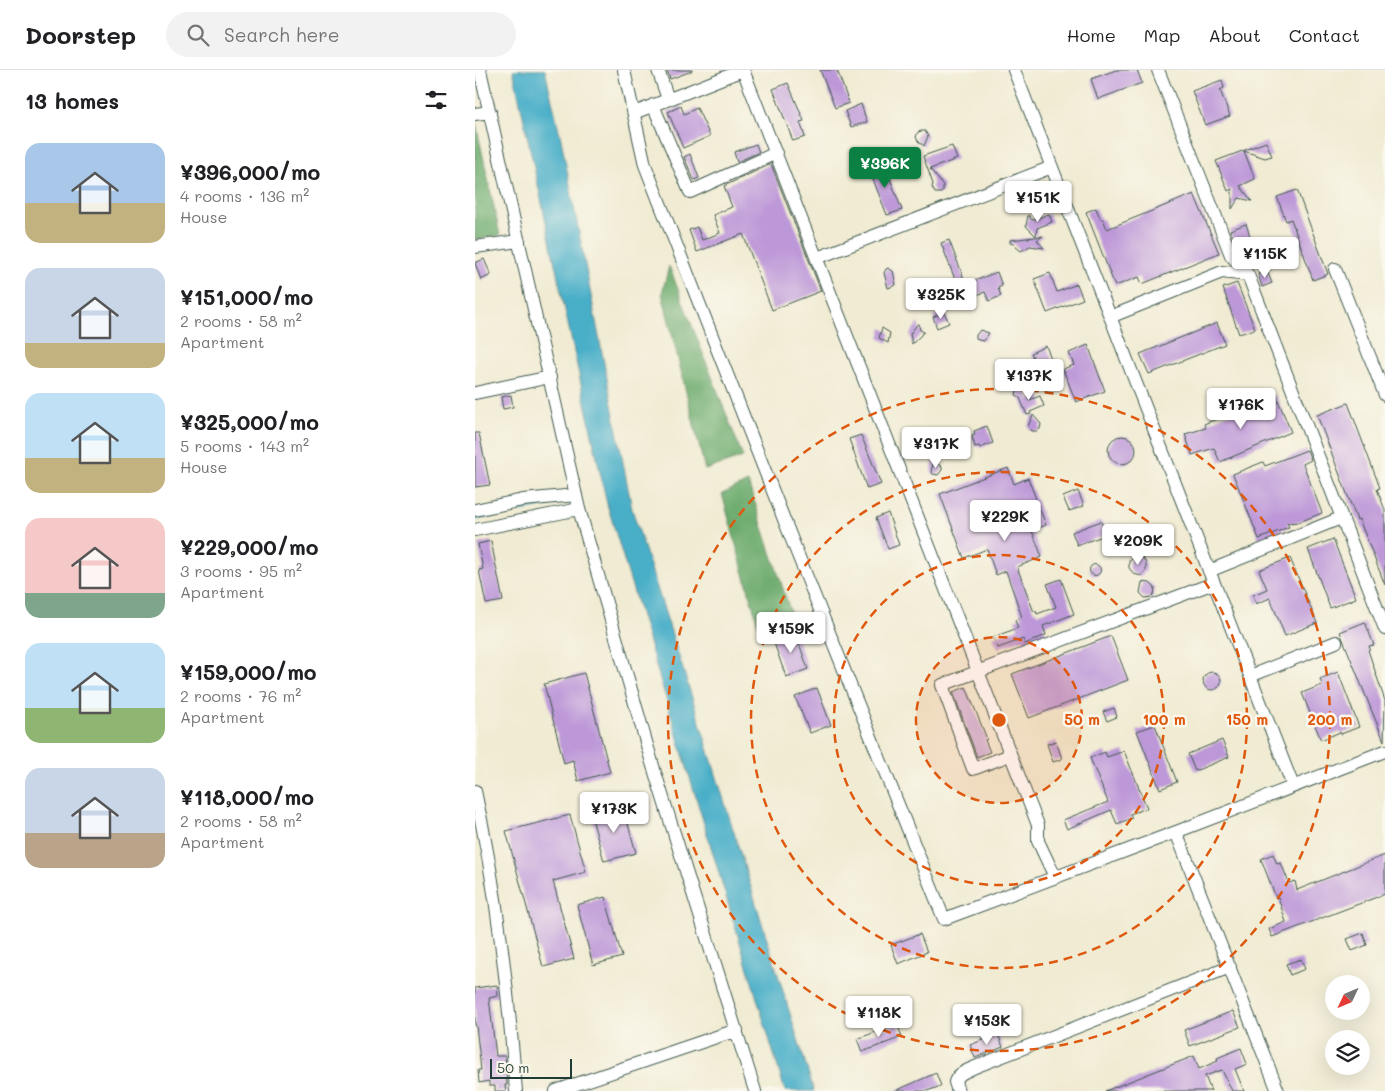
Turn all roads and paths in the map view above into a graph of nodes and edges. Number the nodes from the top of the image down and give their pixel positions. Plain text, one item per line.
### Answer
1 (480, 70) edge
2 (624, 70) edge
3 (657, 70) edge
4 (743, 70) edge
5 (1014, 70) edge
6 (1158, 70) edge
7 (713, 76) edge
8 (668, 99) junction
9 (653, 105) junction
10 (490, 112) junction
11 (634, 113) junction
12 (475, 114) edge
13 (776, 153) junction
14 (1052, 167) junction
15 (519, 241) junction
16 (475, 247) edge
17 (817, 258) junction
18 (1335, 270) dead end
19 (1248, 275) junction
20 (1110, 317) junction
21 (550, 377) junction
22 (475, 393) edge
23 (1385, 395) edge
24 (576, 495) junction
25 (579, 509) junction
26 (475, 510) edge
27 (1341, 518) junction
28 (475, 530) edge
29 (1211, 577) junction
30 (1385, 629) edge
31 (1336, 642) dead end
32 (978, 671) junction
33 (1250, 676) junction
34 (1385, 751) edge
35 (1011, 755) junction
36 (1293, 786) junction
37 (475, 791) edge
38 (477, 806) edge
39 (1176, 832) junction
40 (1055, 878) junction
41 (1230, 967) junction
42 (737, 1030) junction
43 (516, 1091) edge
44 (556, 1091) edge
45 (755, 1091) edge
46 (958, 1091) edge
47 (1278, 1091) edge

1 - 10 street
2 - 11 street
3 - 8 street
4 - 7 street
4 - 13 street
5 - 14 street
6 - 19 street
7 - 8 street
8 - 9 street
9 - 11 street
9 - 13 street
10 - 12 street
10 - 15 street
11 - 40 street
13 - 17 street
14 - 17 street
14 - 20 street
15 - 16 street
15 - 21 street
17 - 32 street
18 - 23 street
19 - 20 street
19 - 27 street
20 - 29 street
21 - 22 street
21 - 24 street
24 - 25 street
24 - 26 street
25 - 28 street
25 - 42 street
27 - 29 street
27 - 30 street
29 - 32 street
29 - 33 street
31 - 33 street
32 - 35 street
32 - 35 street
33 - 36 street
34 - 36 street
35 - 40 street
36 - 39 street
37 - 38 street
38 - 43 street
39 - 40 street
39 - 41 street
41 - 46 street
41 - 47 street
42 - 44 street
42 - 45 street

